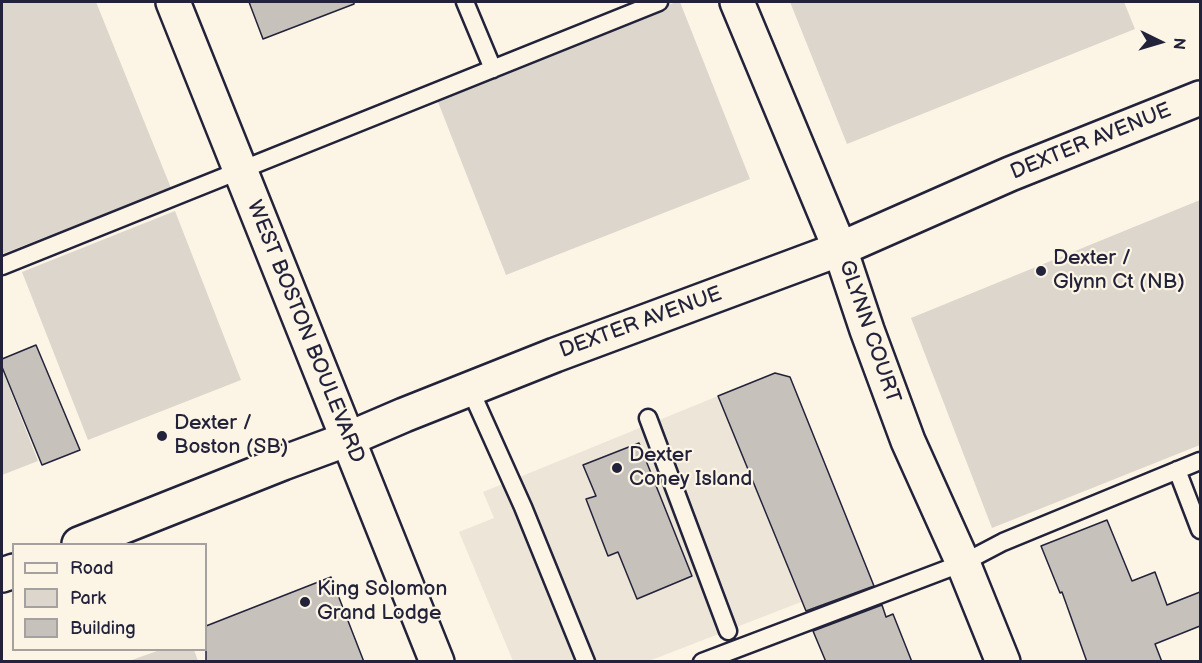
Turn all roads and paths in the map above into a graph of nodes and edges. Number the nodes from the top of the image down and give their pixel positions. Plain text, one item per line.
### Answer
1 (173, 2) edge
2 (465, 2) edge
3 (659, 2) edge
4 (737, 2) edge
5 (493, 69) junction
6 (1200, 98) edge
7 (241, 171) junction
8 (840, 249) junction
9 (2, 266) edge
10 (470, 389) junction
11 (648, 418) dead end
12 (348, 439) junction
13 (1200, 461) edge
14 (1177, 470) junction
15 (1200, 530) edge
16 (82, 543) edge
17 (963, 563) junction
18 (728, 631) dead end
19 (741, 655) edge
20 (437, 662) edge
21 (586, 662) edge
22 (702, 662) edge
23 (1003, 662) edge

1 - 7 street, WEST BOSTON BOULEVARD
2 - 5 lane
3 - 5 lane
4 - 8 street, GLYNN COURT
5 - 7 lane
6 - 8 street, DEXTER AVENUE
7 - 9 lane
7 - 12 street, WEST BOSTON BOULEVARD
8 - 10 street, DEXTER AVENUE
8 - 17 street, GLYNN COURT
10 - 12 street, DEXTER AVENUE
10 - 21 lane
11 - 18 lane
12 - 16 street, DEXTER AVENUE
12 - 20 street, WEST BOSTON BOULEVARD
13 - 14 lane
14 - 15 lane
14 - 17 lane
17 - 19 lane
17 - 23 street, GLYNN COURT
19 - 22 lane

